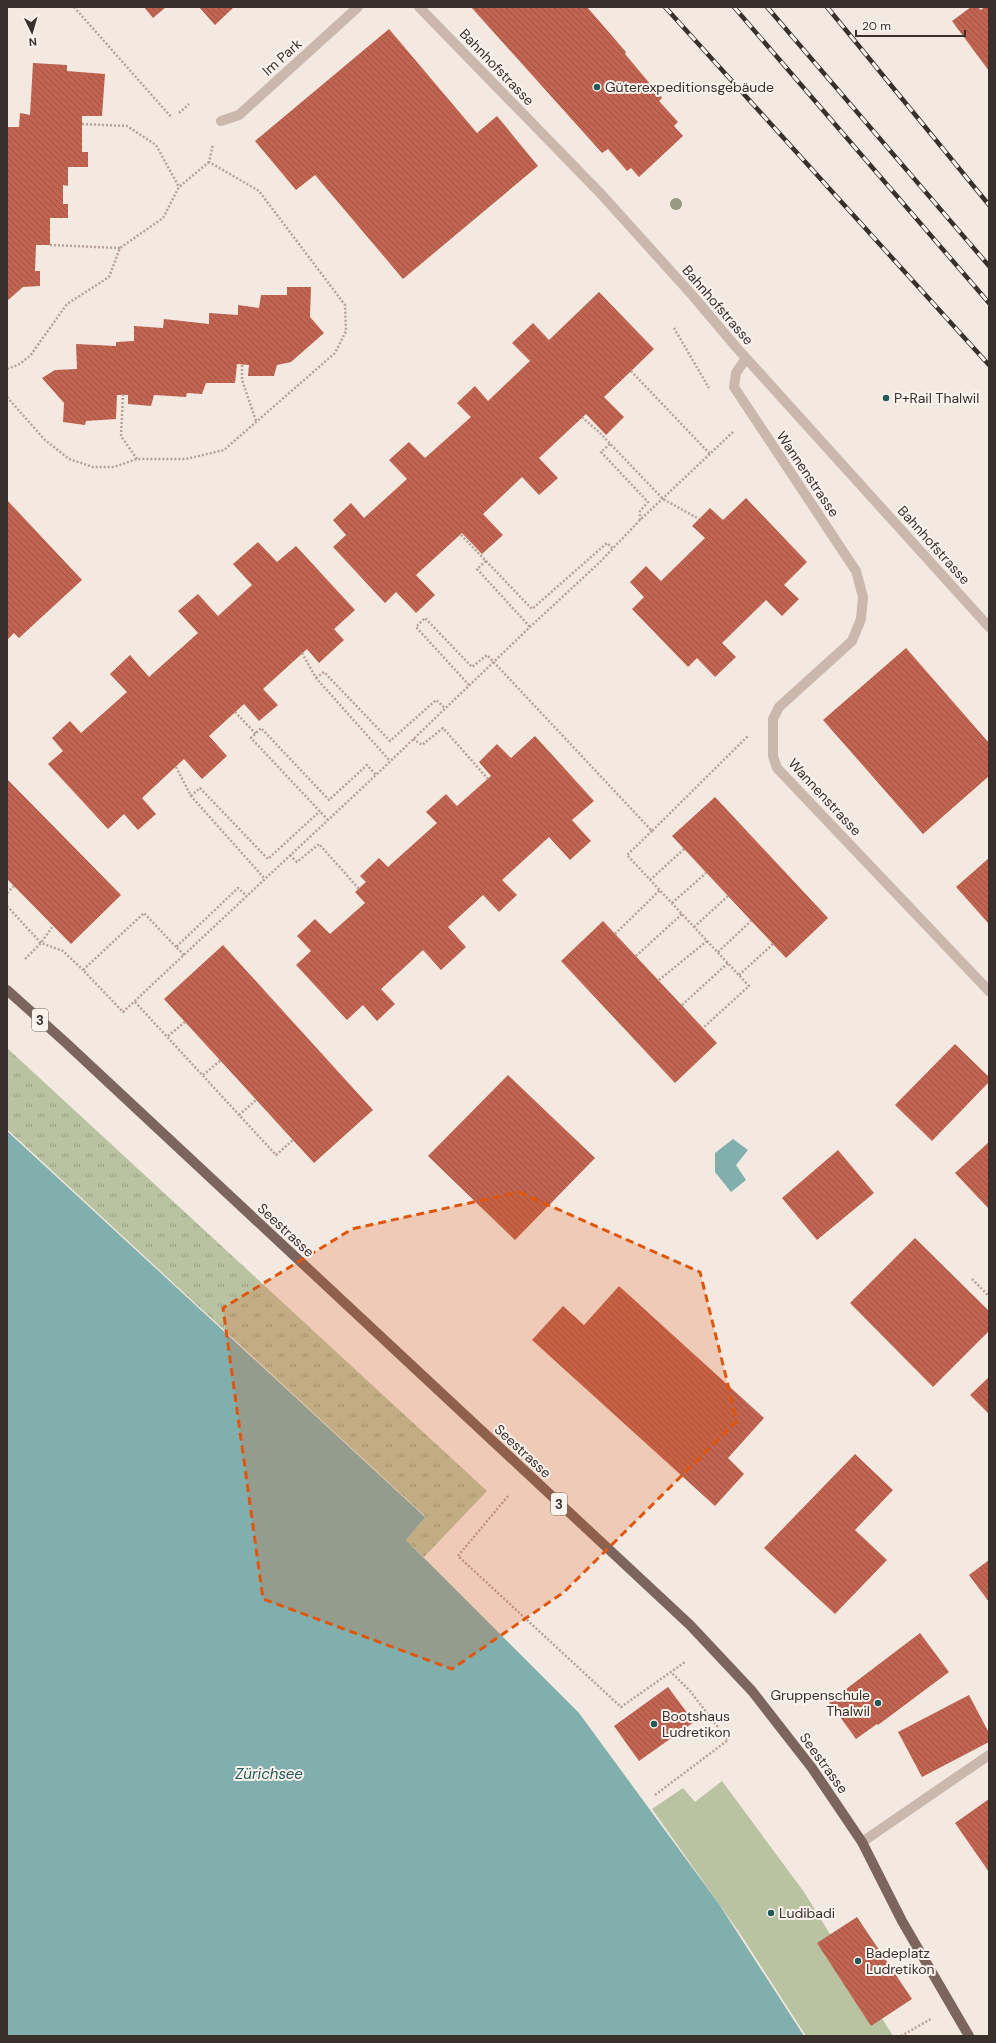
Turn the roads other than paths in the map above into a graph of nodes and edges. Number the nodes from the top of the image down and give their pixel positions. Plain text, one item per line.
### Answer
1 (358, 7) edge
2 (419, 7) edge
3 (221, 121) road end
4 (746, 358) junction
5 (989, 627) edge
6 (7, 990) edge
7 (989, 991) edge
8 (989, 1755) edge
9 (862, 1842) junction
10 (969, 2036) edge

1 - 3 street, Im Park
2 - 4 street, Bahnhofstrasse
4 - 5 street, Bahnhofstrasse
4 - 7 street, Wannenstrasse
6 - 9 main road, Seestrasse / 3
8 - 9 street
9 - 10 main road, Seestrasse / 3

